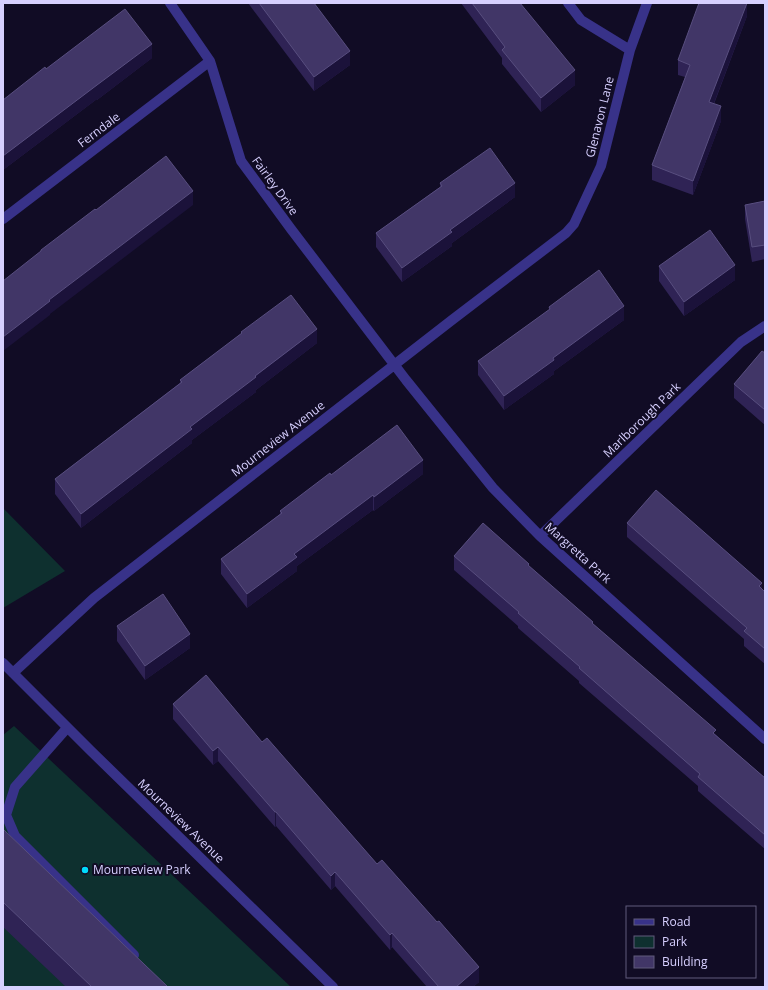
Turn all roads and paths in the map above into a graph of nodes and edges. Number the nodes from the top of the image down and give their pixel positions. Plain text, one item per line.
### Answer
1 (170, 3) edge
2 (568, 3) edge
3 (647, 3) edge
4 (630, 50) junction
5 (210, 61) junction
6 (3, 219) edge
7 (566, 232) joint
8 (765, 326) edge
9 (394, 365) junction
10 (540, 536) junction
11 (3, 663) edge
12 (13, 672) junction
13 (67, 728) junction
14 (765, 739) edge
15 (140, 961) edge
16 (333, 987) edge

1 - 5 street, Fairley Drive
2 - 4 street
3 - 4 street, Glenavon Lane
4 - 7 street, Glenavon Lane
5 - 6 street, Ferndale
5 - 9 street, Fairley Drive
7 - 9 street, Mourneview Avenue
8 - 10 street, Marlborough Park
9 - 10 street, Margretta Park
9 - 12 street, Mourneview Avenue
10 - 14 street, Margretta Park
11 - 12 street, Mourneview Avenue
12 - 13 street, Mourneview Avenue
13 - 15 street
13 - 16 street, Mourneview Avenue

